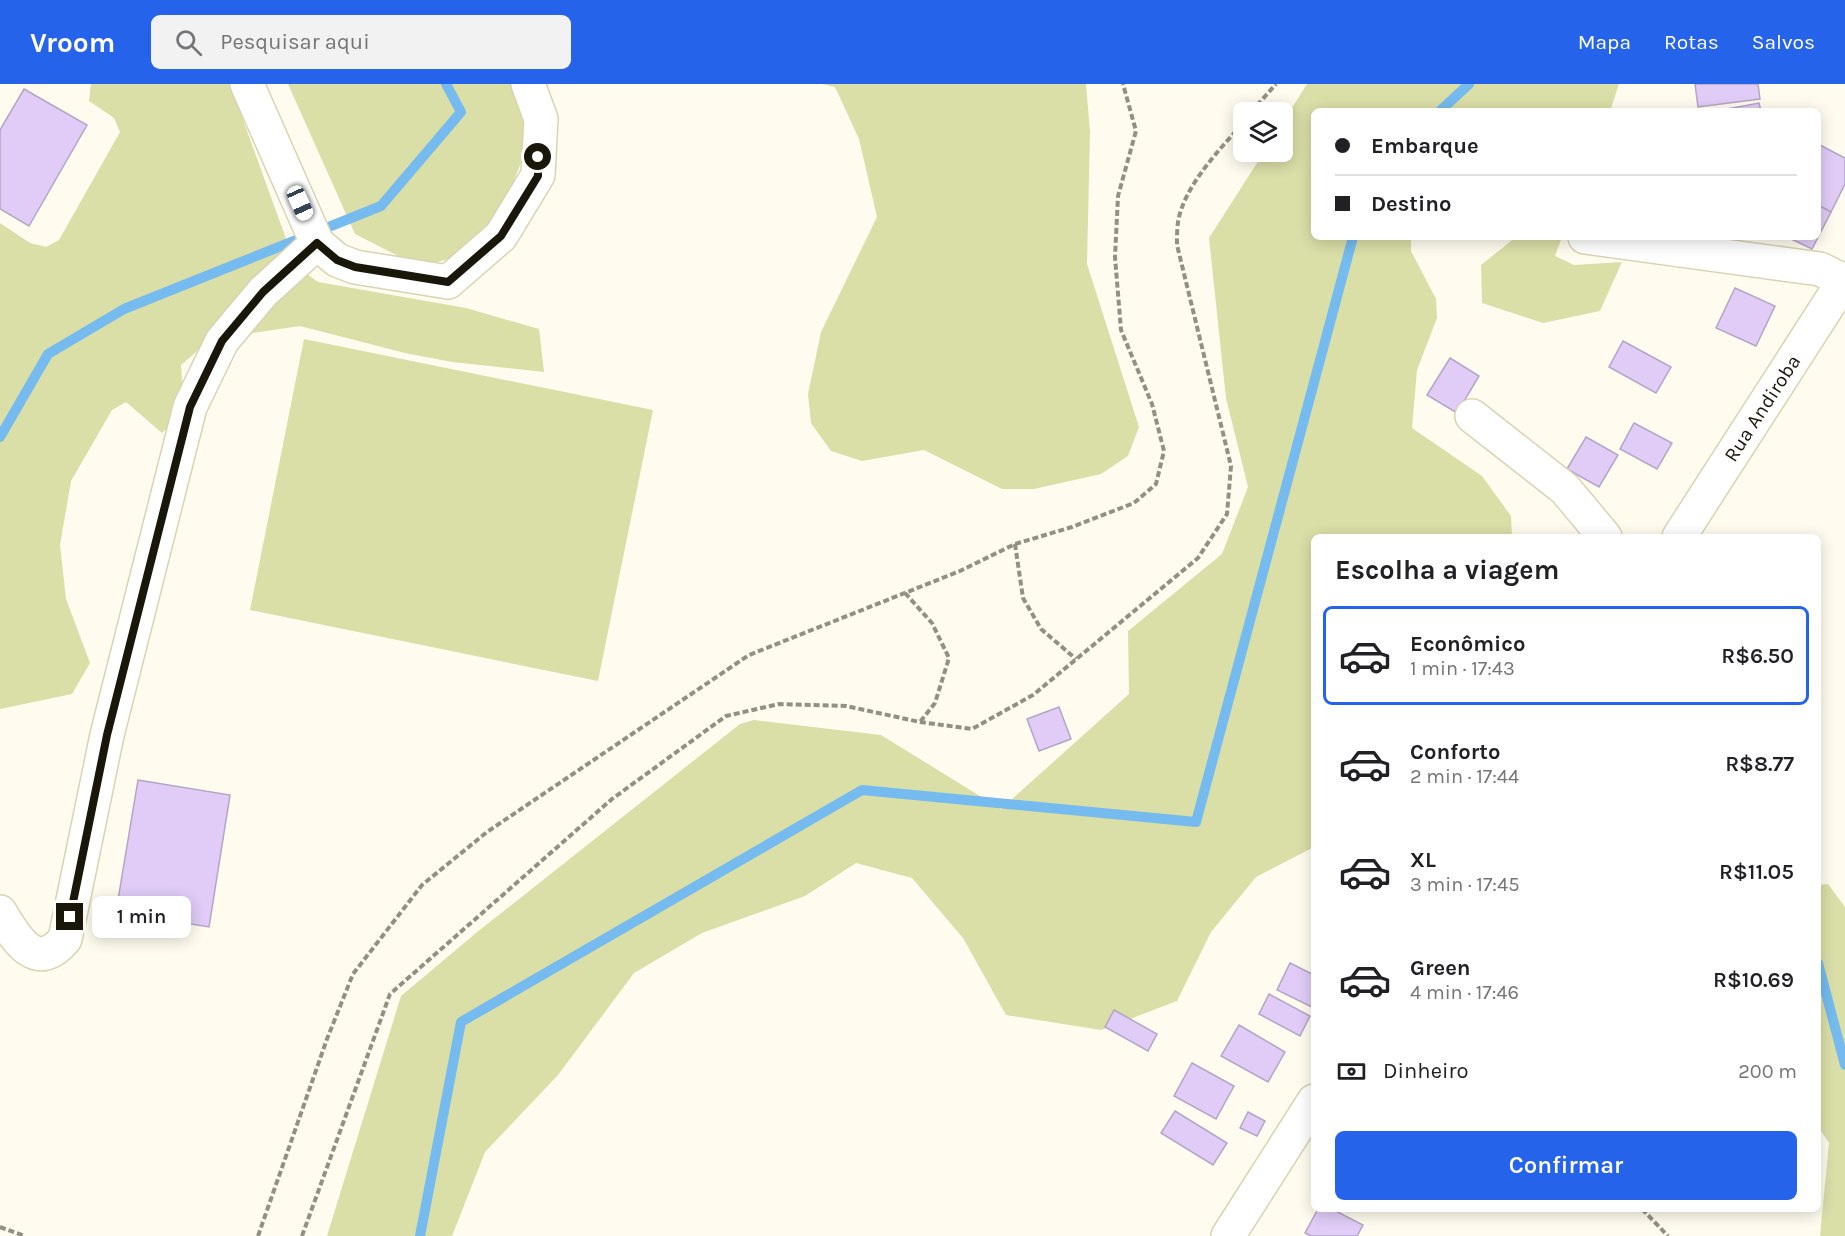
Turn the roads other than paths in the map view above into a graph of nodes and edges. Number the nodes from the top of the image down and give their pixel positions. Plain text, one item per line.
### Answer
1 (247, 84) edge
2 (528, 84) edge
3 (1607, 240) edge
4 (317, 243) junction
5 (1844, 280) edge
6 (1472, 416) dead end
7 (1602, 534) edge
8 (1681, 534) edge
9 (0, 912) edge
10 (1311, 1106) edge
11 (1228, 1236) edge

1 - 4 street
2 - 4 street
3 - 5 street
4 - 9 street
5 - 8 street, Rua Andiroba
6 - 7 street
10 - 11 street

